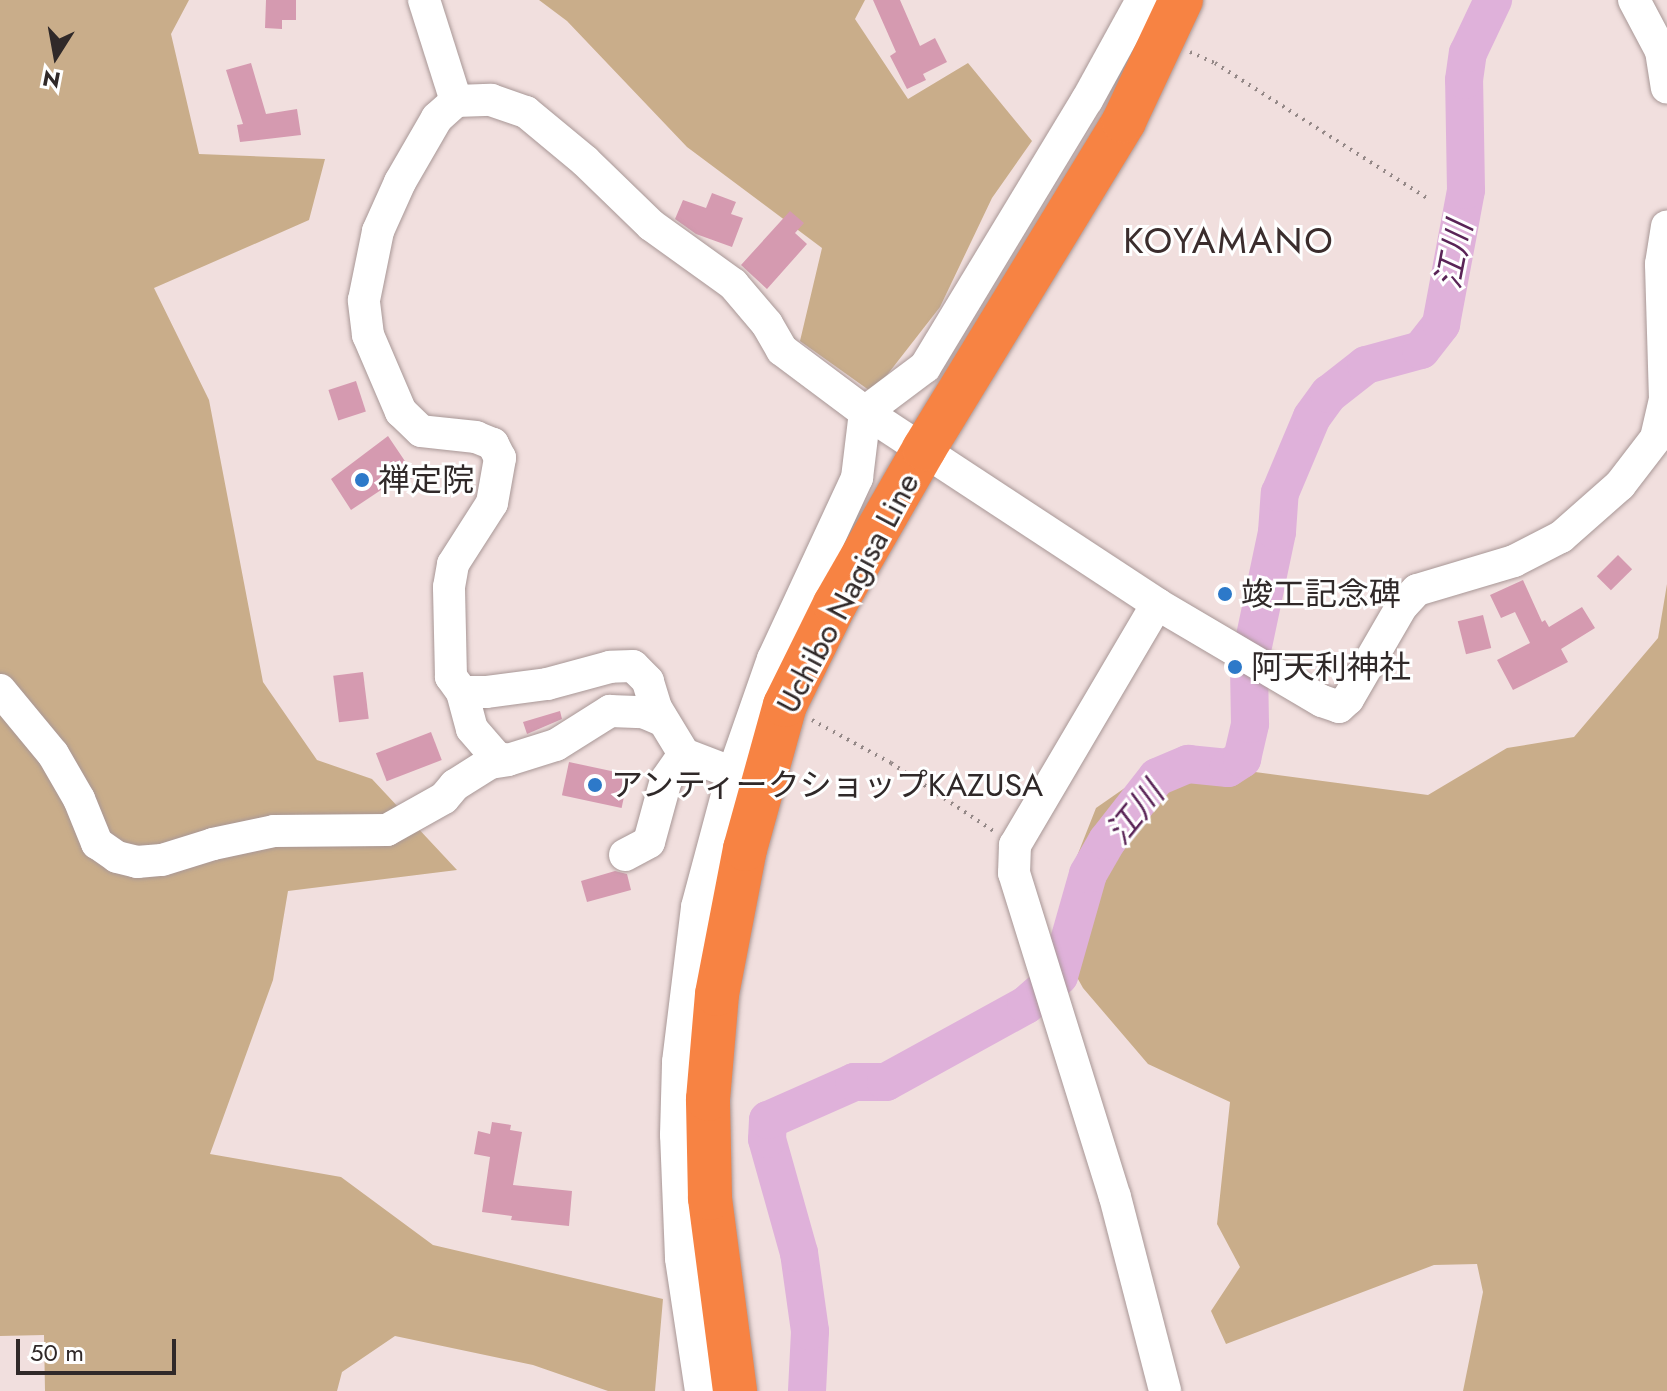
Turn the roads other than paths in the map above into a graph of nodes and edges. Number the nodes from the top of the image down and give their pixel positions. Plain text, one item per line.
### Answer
1 (424, 0) edge
2 (1142, 0) edge
3 (1181, 0) edge
4 (1634, 0) edge
5 (1667, 88) edge
6 (456, 101) junction
7 (1667, 226) edge
8 (865, 412) junction
9 (924, 449) junction
10 (1157, 604) junction
11 (0, 690) edge
12 (462, 692) junction
13 (662, 720) junction
14 (684, 754) junction
15 (508, 760) junction
16 (733, 773) junction
17 (625, 855) dead end
18 (701, 1391) edge
19 (735, 1391) edge
20 (1165, 1391) edge

1 - 6 street
2 - 8 street
3 - 9 highway, Uchibo Nagisa Line
4 - 5 street
6 - 8 street
6 - 12 street
7 - 10 street
8 - 9 street
8 - 16 street
9 - 10 street
9 - 19 highway, Uchibo Nagisa Line
10 - 20 street
11 - 15 street
12 - 13 street
12 - 15 street
13 - 14 street
13 - 15 street
14 - 16 street
14 - 17 street
16 - 18 street

